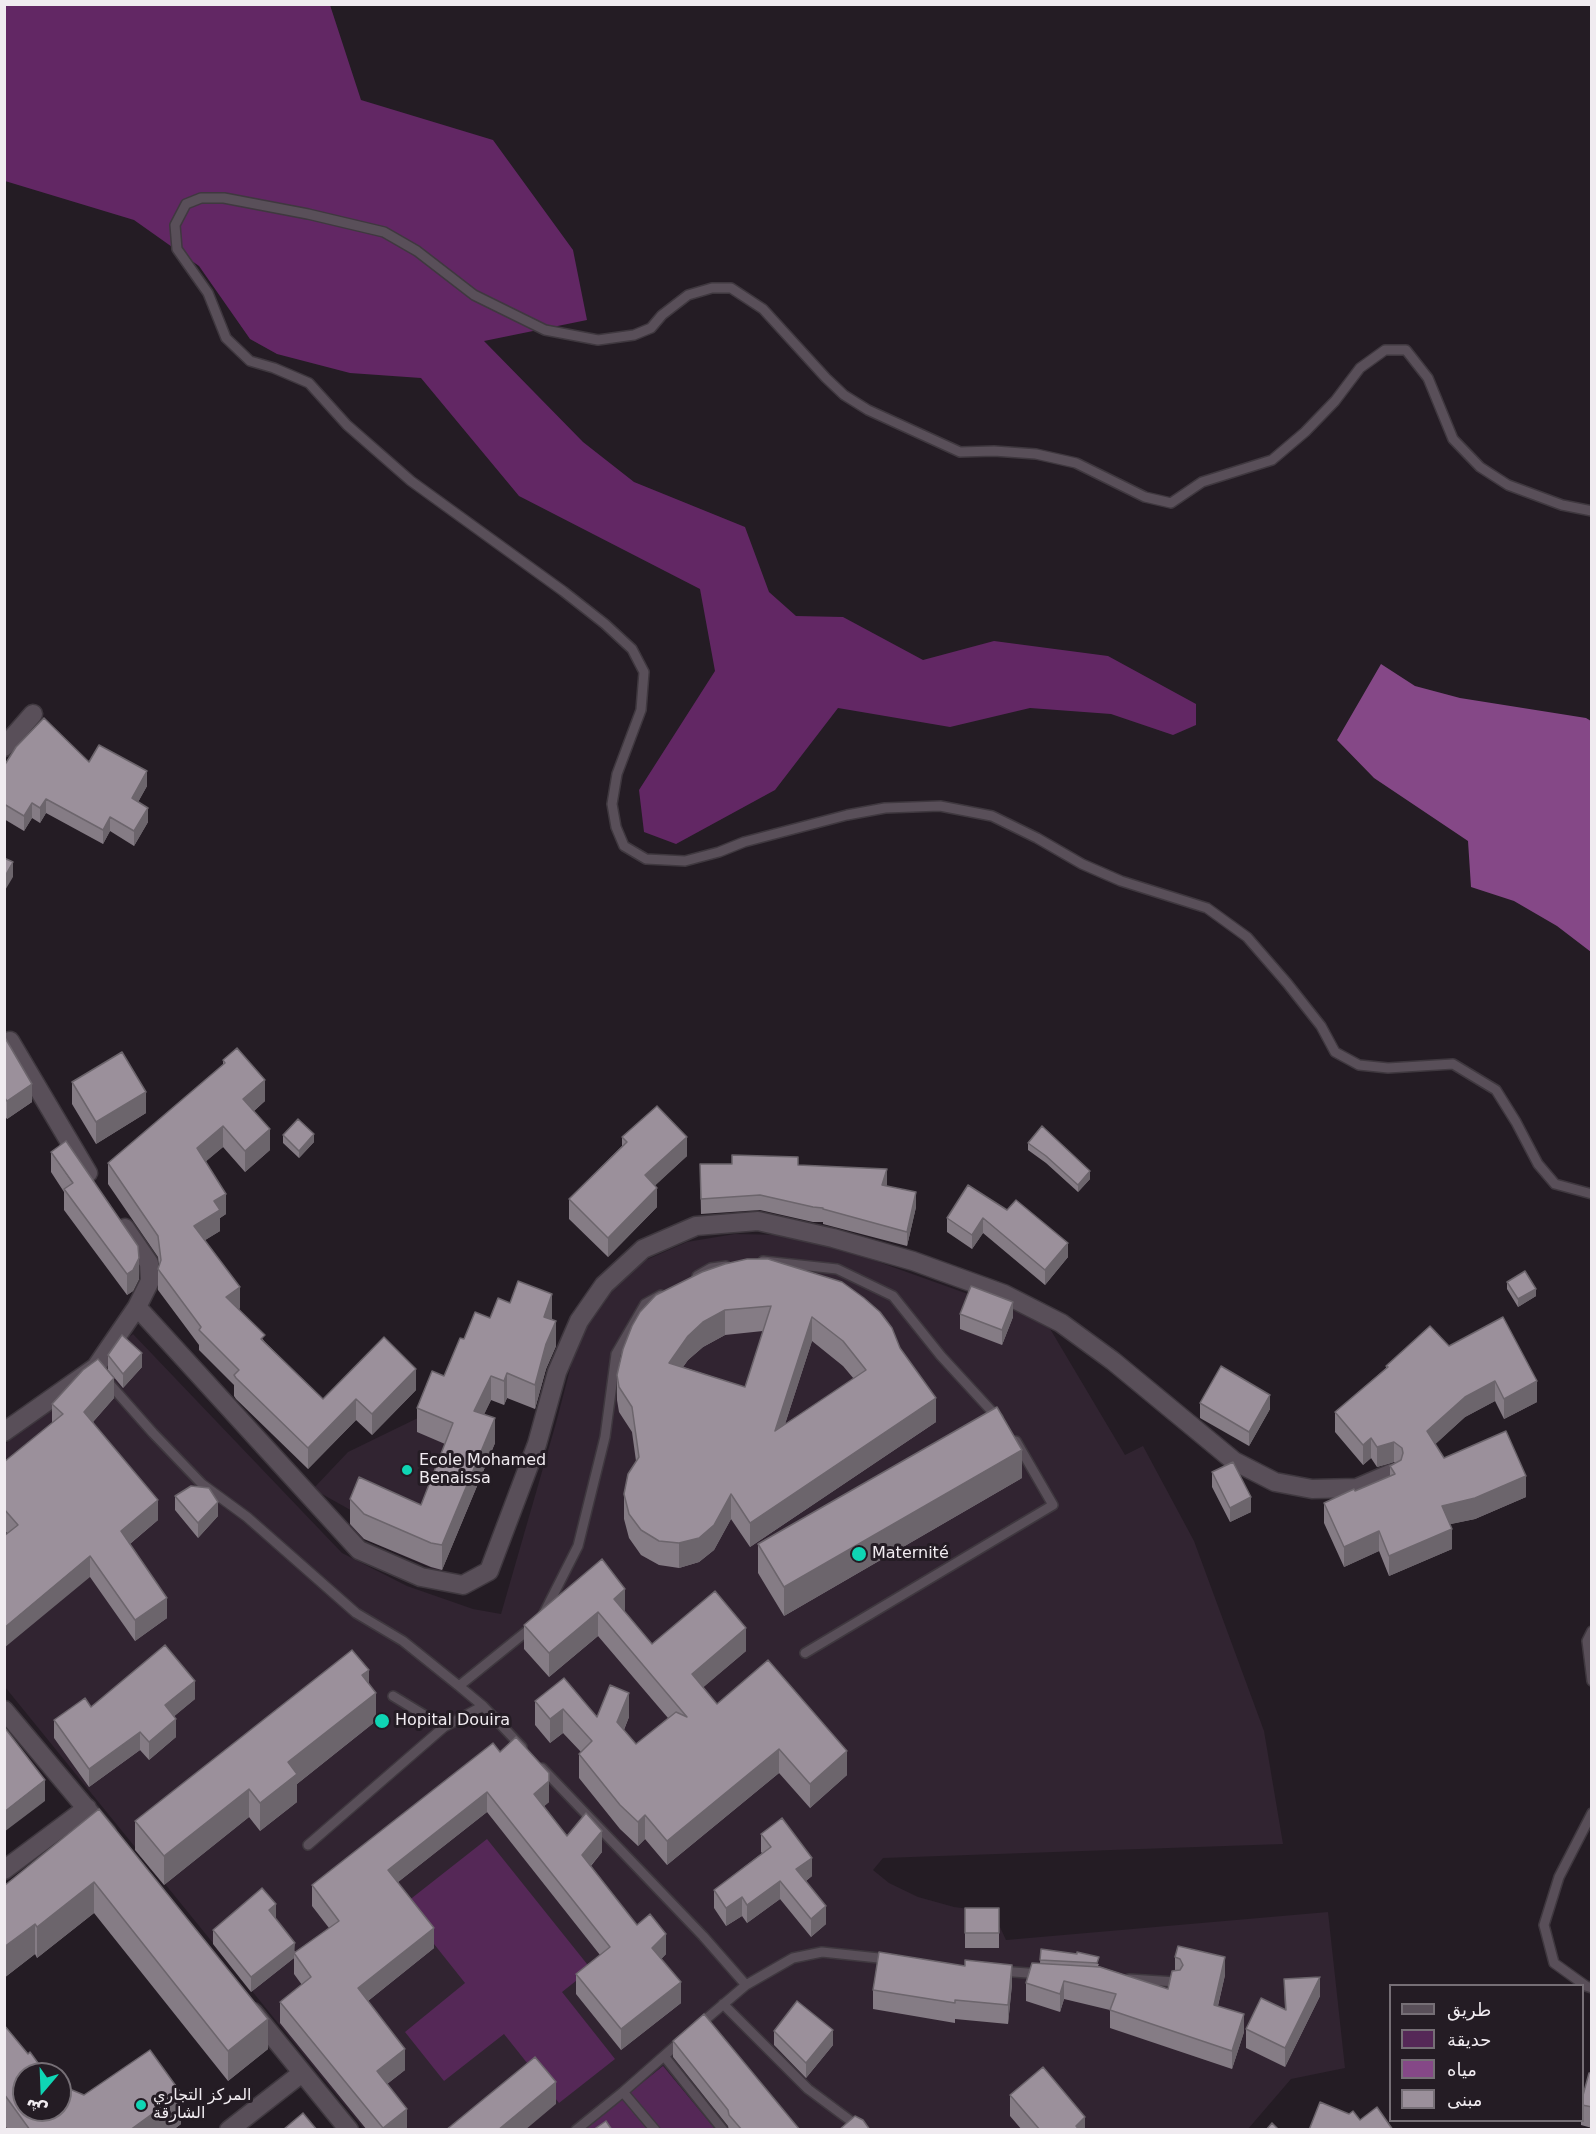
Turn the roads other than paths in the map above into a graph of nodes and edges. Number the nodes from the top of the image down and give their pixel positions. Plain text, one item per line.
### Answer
1 (1592, 511) edge
2 (33, 714) dead end
3 (4, 747) edge
4 (10, 1041) edge
5 (97, 1187) edge
6 (1592, 1194) edge
7 (117, 1215) edge
8 (758, 1262) edge
9 (734, 1265) edge
10 (692, 1278) edge
11 (673, 1288) edge
12 (137, 1307) junction
13 (96, 1368) junction
14 (1005, 1425) edge
15 (4, 1431) edge
16 (1012, 1434) edge
17 (1392, 1473) edge
18 (1592, 1631) edge
19 (805, 1653) dead end
20 (1592, 1681) edge
21 (459, 1686) junction
22 (393, 1696) dead end
23 (483, 1706) junction
24 (4, 1710) edge
25 (444, 1728) junction
26 (87, 1808) junction
27 (1592, 1813) edge
28 (117, 1844) edge
29 (308, 1845) dead end
30 (4, 1870) edge
31 (900, 1960) edge
32 (990, 1971) edge
33 (1048, 1974) edge
34 (1118, 1978) edge
35 (1176, 1982) edge
36 (746, 1984) junction
37 (1583, 1984) edge
38 (243, 2000) edge
39 (723, 2004) junction
40 (664, 2056) junction
41 (302, 2073) junction
42 (622, 2092) junction
43 (229, 2130) edge
44 (349, 2130) edge
45 (576, 2130) edge
46 (655, 2130) edge
47 (723, 2130) edge
48 (863, 2130) edge

1 - 6 lane
2 - 3 street
4 - 5 street
7 - 12 street
8 - 14 lane
9 - 10 lane
11 - 21 lane
12 - 13 street
12 - 17 street
13 - 15 street
13 - 21 lane
16 - 19 lane
18 - 20 lane
21 - 23 lane
22 - 25 lane
23 - 25 lane
23 - 36 lane
24 - 26 street
25 - 29 lane
26 - 28 street
26 - 30 street
27 - 37 lane
31 - 36 lane
32 - 33 lane
34 - 35 lane
36 - 39 lane
38 - 41 street
39 - 40 lane
39 - 48 lane
40 - 42 lane
40 - 47 lane
41 - 43 street
41 - 44 street
42 - 45 lane
42 - 46 lane

